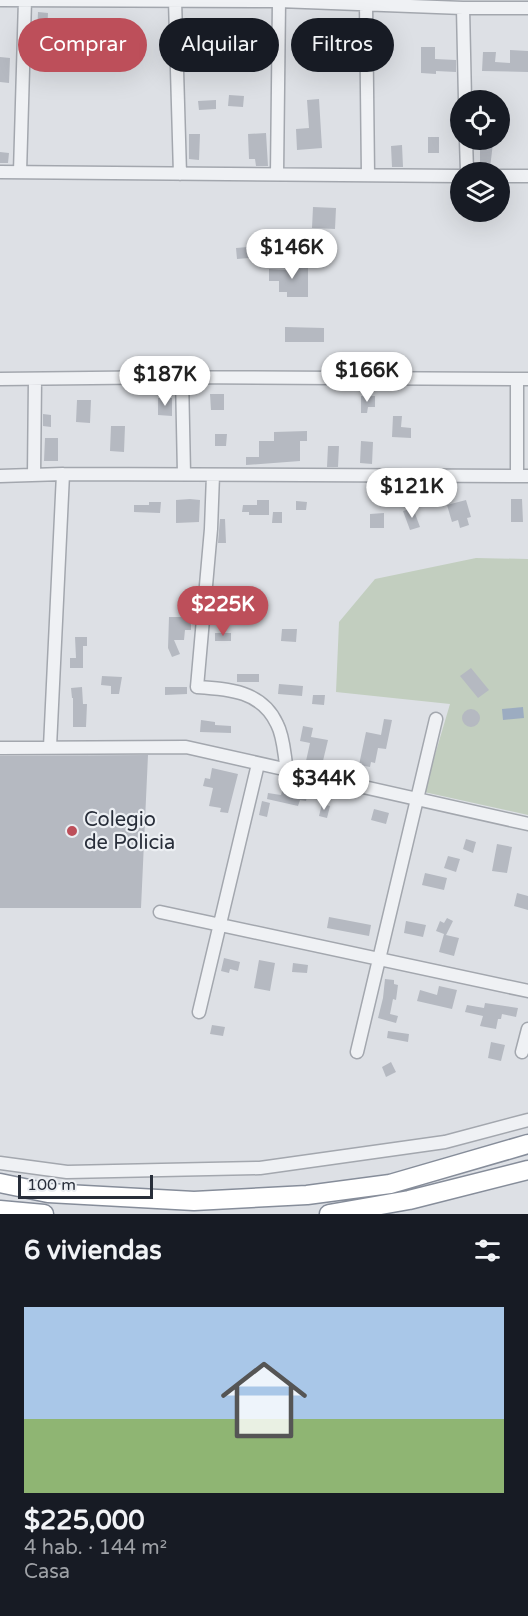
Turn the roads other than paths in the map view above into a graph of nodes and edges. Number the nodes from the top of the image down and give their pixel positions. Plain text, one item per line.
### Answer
1 (0, 0) edge
2 (25, 0) edge
3 (175, 0) edge
4 (279, 1) edge
5 (366, 4) junction
6 (463, 8) junction
7 (528, 8) edge
8 (465, 90) edge
9 (0, 172) edge
10 (20, 172) junction
11 (180, 174) junction
12 (277, 174) junction
13 (368, 176) junction
14 (450, 176) edge
15 (510, 176) edge
16 (528, 176) edge
17 (183, 377) junction
18 (0, 379) edge
19 (35, 379) junction
20 (522, 379) edge
21 (63, 474) junction
22 (184, 474) junction
23 (34, 475) junction
24 (213, 475) junction
25 (0, 476) edge
26 (523, 476) edge
27 (436, 719) dead end
28 (50, 747) junction
29 (0, 748) edge
30 (258, 764) junction
31 (287, 770) junction
32 (417, 799) junction
33 (528, 824) edge
34 (160, 912) dead end
35 (221, 925) junction
36 (379, 959) junction
37 (528, 991) edge
38 (199, 1012) dead end
39 (528, 1029) edge
40 (357, 1052) dead end
41 (522, 1052) dead end
42 (528, 1120) edge
43 (528, 1144) edge
44 (0, 1163) edge
45 (528, 1170) edge
46 (0, 1183) edge
47 (0, 1210) edge
48 (44, 1214) edge
49 (329, 1214) edge

1 - 2 street
2 - 3 street
2 - 10 street
3 - 4 street
3 - 11 street
4 - 5 street
4 - 12 street
5 - 6 street
5 - 13 street
6 - 7 street
6 - 8 street
9 - 10 street
10 - 11 street
11 - 12 street
12 - 13 street
13 - 14 street
15 - 16 street
17 - 19 street
17 - 20 street
17 - 22 street
18 - 19 street
19 - 23 street
20 - 26 street
21 - 22 street
21 - 23 street
21 - 28 street
22 - 24 street
23 - 25 street
24 - 26 street
24 - 31 street
27 - 32 street
28 - 29 street
28 - 30 street
30 - 31 street
30 - 35 street
31 - 32 street
32 - 33 street
32 - 36 street
34 - 35 street
35 - 36 street
35 - 38 street
36 - 37 street
36 - 40 street
39 - 41 street
42 - 44 street
43 - 46 highway
45 - 49 highway
47 - 48 highway

